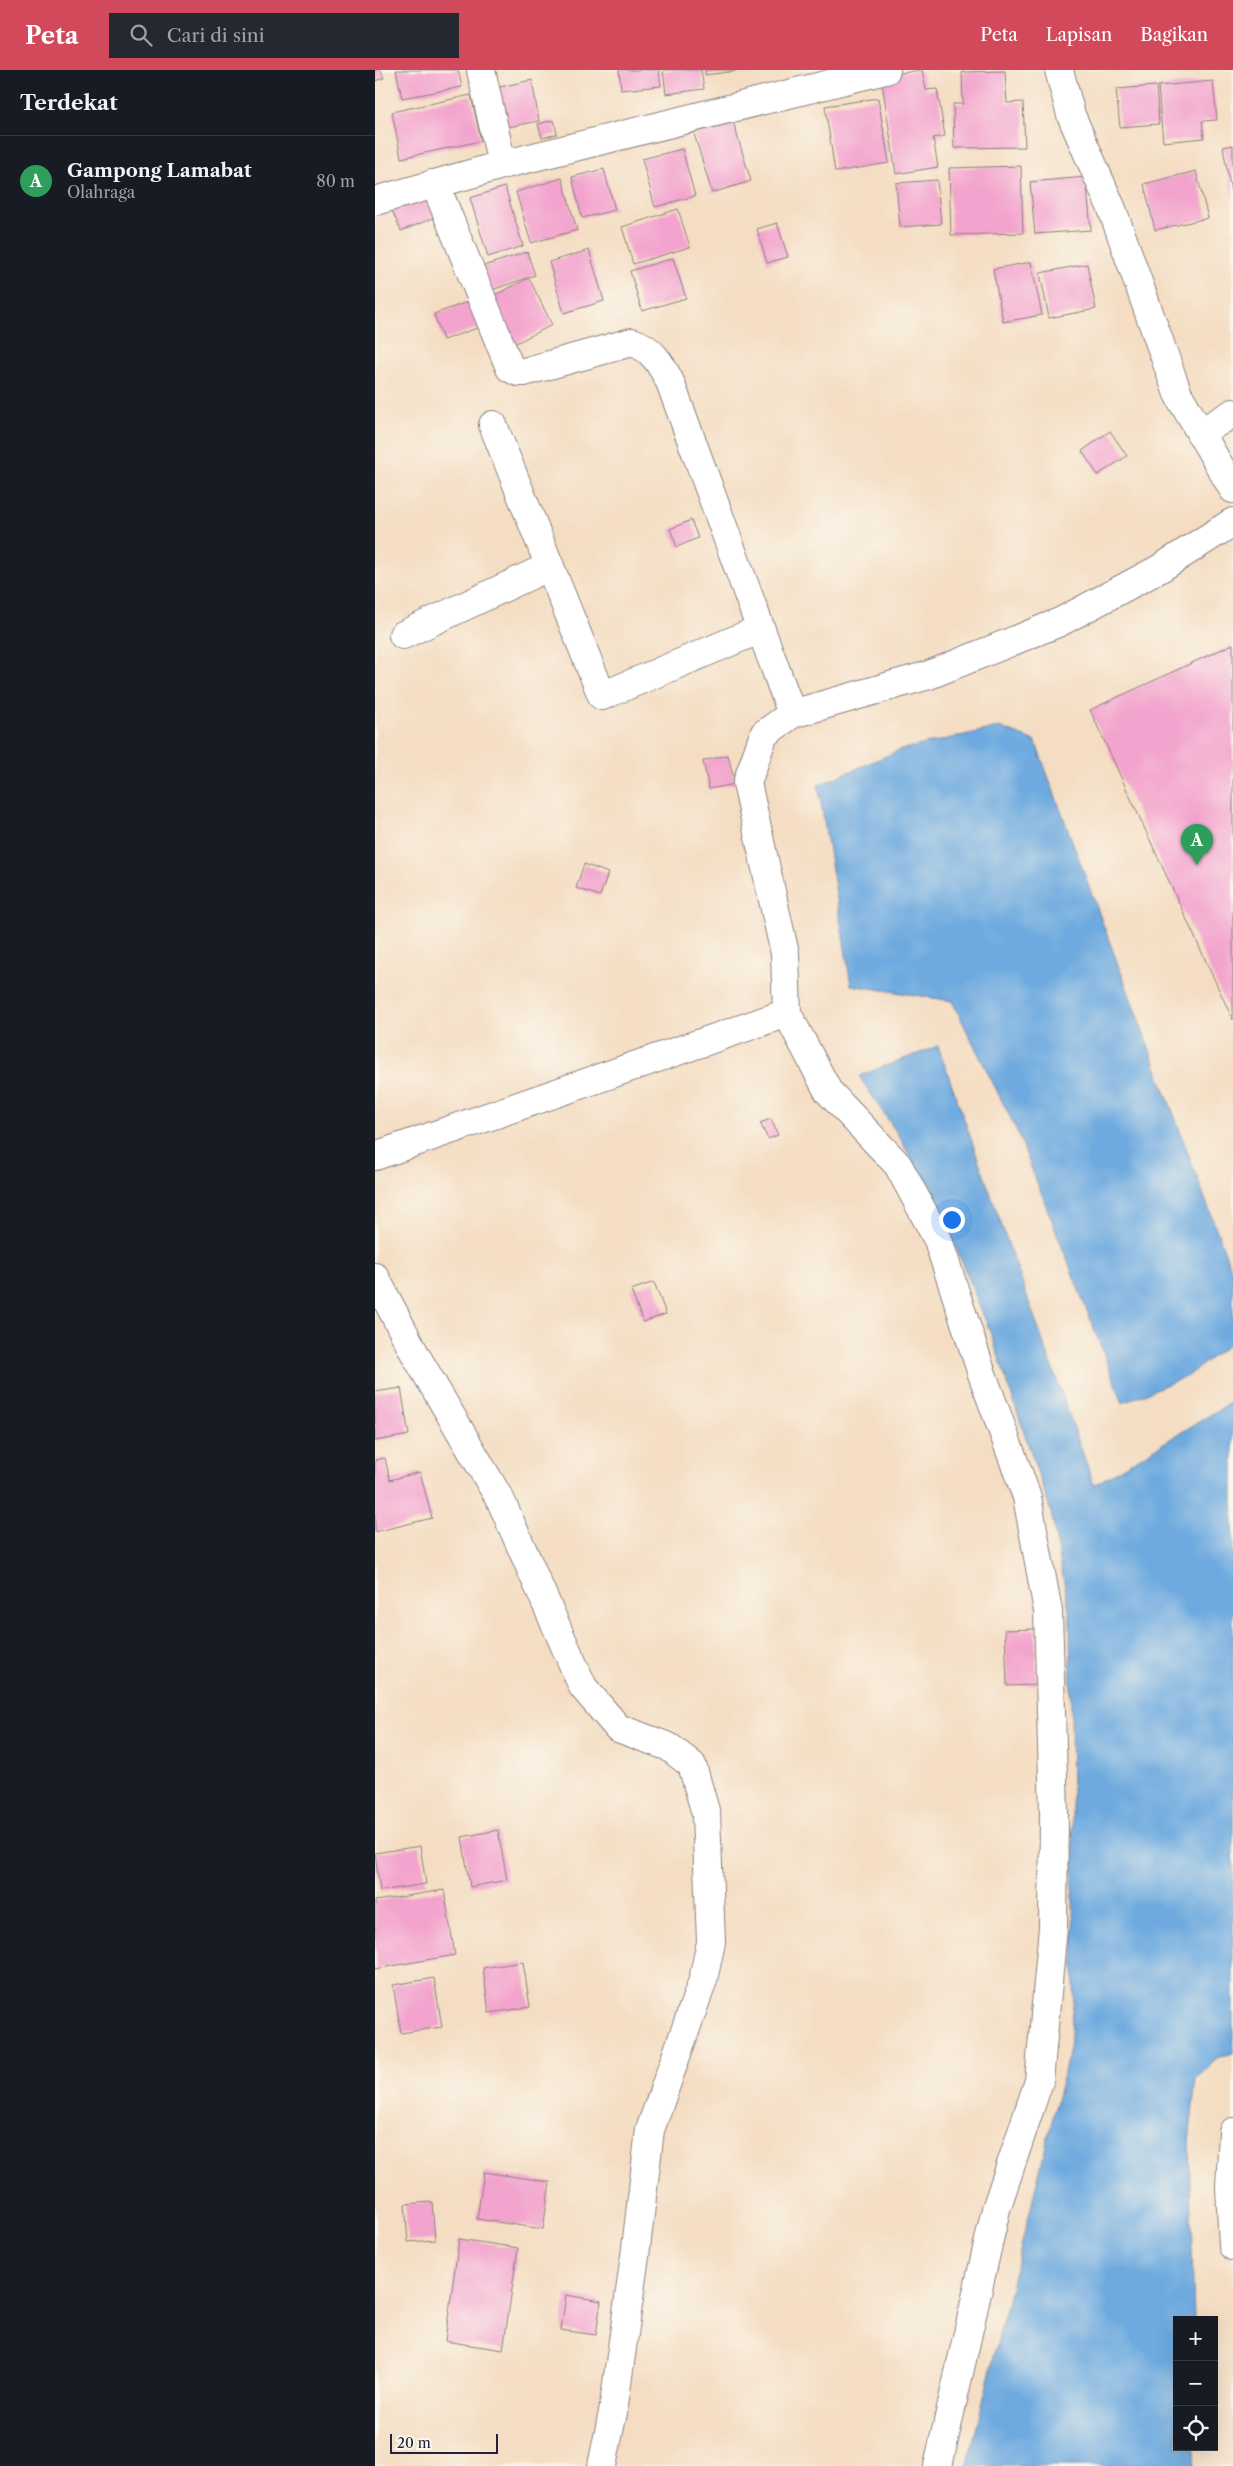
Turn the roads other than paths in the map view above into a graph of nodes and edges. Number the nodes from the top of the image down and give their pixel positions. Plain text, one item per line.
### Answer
1 (481, 70) edge
2 (886, 70) edge
3 (1059, 70) edge
4 (502, 166) junction
5 (432, 184) junction
6 (375, 202) edge
7 (1233, 413) edge
8 (493, 425) dead end
9 (1200, 433) junction
10 (1233, 489) edge
11 (1233, 522) edge
12 (550, 566) junction
13 (761, 629) junction
14 (403, 635) dead end
15 (793, 714) junction
16 (787, 1013) junction
17 (375, 1156) edge
18 (375, 1277) edge
19 (1233, 2132) edge
20 (1233, 2246) edge
21 (602, 2466) edge
22 (939, 2466) edge

1 - 4 street
2 - 4 street
3 - 9 street
4 - 5 street
5 - 6 street
5 - 13 street
7 - 9 street
8 - 12 street
9 - 10 street
11 - 15 street
12 - 13 street
12 - 14 street
13 - 15 street
15 - 16 street
16 - 17 street
16 - 22 street
18 - 21 street
19 - 20 street

